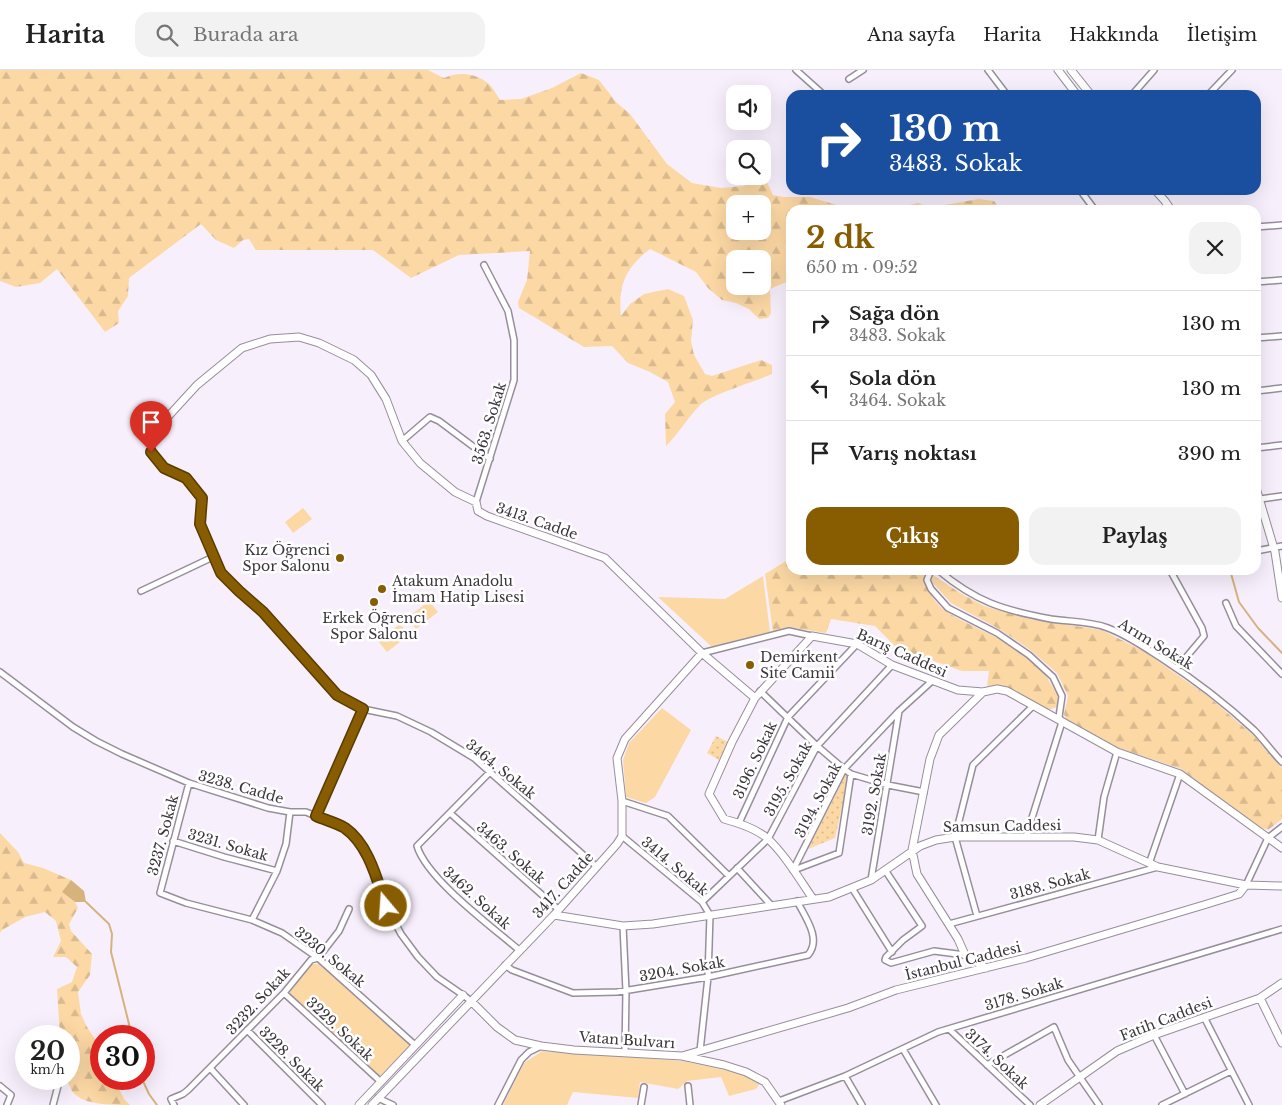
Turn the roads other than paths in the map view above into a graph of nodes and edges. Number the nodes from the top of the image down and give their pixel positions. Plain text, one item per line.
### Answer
1 (796, 70) edge
2 (863, 70) edge
3 (988, 70) edge
4 (1058, 70) edge
5 (1071, 70) edge
6 (1154, 70) edge
7 (1232, 70) edge
8 (849, 79) dead end
9 (818, 90) edge
10 (1003, 90) edge
11 (1072, 90) edge
12 (1086, 90) edge
13 (1136, 90) edge
14 (1213, 90) edge
15 (1160, 195) edge
16 (1163, 195) edge
17 (1166, 201) junction
18 (1168, 205) edge
19 (1282, 225) edge
20 (1261, 227) edge
21 (484, 264) dead end
22 (1282, 280) edge
23 (1261, 282) edge
24 (1282, 336) edge
25 (1261, 338) edge
26 (1282, 388) edge
27 (1261, 391) edge
28 (402, 440) junction
29 (1282, 445) edge
30 (1261, 447) edge
31 (151, 452) joint
32 (490, 459) junction
33 (1282, 496) edge
34 (1261, 499) edge
35 (476, 502) junction
36 (1261, 502) edge
37 (1282, 546) edge
38 (1274, 547) junction
39 (1261, 550) edge
40 (213, 557) junction
41 (928, 575) edge
42 (944, 575) edge
43 (1173, 575) edge
44 (141, 591) dead end
45 (1282, 598) edge
46 (1226, 603) dead end
47 (812, 636) junction
48 (857, 644) junction
49 (702, 653) junction
50 (892, 665) junction
51 (1177, 668) junction
52 (0, 672) edge
53 (1282, 674) edge
54 (932, 681) junction
55 (760, 691) junction
56 (984, 692) junction
57 (755, 698) junction
58 (1033, 706) junction
59 (363, 709) junction
60 (1060, 710) junction
61 (899, 711) junction
62 (1047, 714) junction
63 (788, 717) junction
64 (1062, 722) junction
65 (816, 746) junction
66 (1117, 752) junction
67 (1282, 762) edge
68 (844, 769) junction
69 (490, 772) junction
70 (851, 774) junction
71 (1180, 774) junction
72 (188, 783) junction
73 (888, 785) junction
74 (924, 792) junction
75 (622, 801) junction
76 (290, 812) junction
77 (450, 813) junction
78 (316, 816) junction
79 (739, 823) junction
80 (1282, 827) edge
81 (622, 836) junction
82 (955, 837) junction
83 (1026, 837) junction
84 (1268, 838) junction
85 (768, 839) junction
86 (1098, 840) junction
87 (173, 841) junction
88 (1282, 848) edge
89 (912, 850) junction
90 (1149, 864) junction
91 (597, 867) junction
92 (1158, 867) junction
93 (737, 868) junction
94 (793, 870) junction
95 (885, 870) junction
96 (277, 871) junction
97 (729, 876) junction
98 (871, 880) junction
99 (1246, 885) junction
100 (1282, 886) edge
101 (852, 888) junction
102 (160, 893) joint
103 (813, 899) junction
104 (798, 901) junction
105 (702, 902) junction
106 (771, 905) junction
107 (349, 909) dead end
108 (556, 912) junction
109 (710, 915) junction
110 (976, 916) junction
111 (252, 920) junction
112 (948, 924) junction
113 (623, 926) junction
114 (1282, 928) edge
115 (519, 950) junction
116 (892, 952) junction
117 (965, 955) junction
118 (318, 958) junction
119 (505, 965) junction
120 (986, 968) junction
121 (708, 977) junction
122 (1281, 986) edge
123 (626, 991) junction
124 (284, 993) junction
125 (464, 994) junction
126 (1260, 998) junction
127 (471, 1002) junction
128 (1204, 1017) junction
129 (948, 1029) junction
130 (247, 1030) junction
131 (1154, 1035) junction
132 (1282, 1043) edge
133 (415, 1045) junction
134 (541, 1046) junction
135 (903, 1049) junction
136 (700, 1051) junction
137 (625, 1053) junction
138 (682, 1056) junction
139 (987, 1065) junction
140 (210, 1068) junction
141 (1231, 1071) junction
142 (845, 1076) junction
143 (1081, 1078) junction
144 (381, 1082) junction
145 (0, 1086) edge
146 (688, 1086) dead end
147 (644, 1088) dead end
148 (57, 1090) edge
149 (1185, 1094) junction
150 (378, 1098) junction
151 (780, 1103) edge
152 (8, 1105) edge
153 (53, 1105) edge
154 (174, 1105) edge
155 (244, 1105) edge
156 (322, 1105) edge
157 (359, 1105) edge
158 (372, 1105) edge
159 (393, 1105) edge
160 (498, 1105) edge
161 (641, 1105) edge
162 (690, 1105) edge
163 (862, 1105) edge
164 (936, 1105) edge
165 (1030, 1105) edge
166 (1040, 1105) edge
167 (1099, 1105) edge
168 (1162, 1105) edge
169 (1249, 1105) edge

1 - 9 street
2 - 8 street
3 - 10 street
4 - 11 street
5 - 12 street
6 - 13 street
7 - 14 street
15 - 17 street
16 - 17 street
17 - 18 street
19 - 20 street
21 - 32 street, 3563. Sokak
22 - 23 street
24 - 25 street
26 - 27 street
28 - 31 street, 3413. Cadde
28 - 32 street
28 - 35 street, 3413. Cadde
29 - 30 street
31 - 40 street, 3464. Sokak
32 - 35 street, 3563. Sokak
33 - 34 street
35 - 49 street, 3413. Cadde
36 - 38 street
37 - 38 street
38 - 39 street
38 - 45 street
40 - 44 street
40 - 59 street, 3464. Sokak
41 - 60 street
42 - 51 street, Arım Sokak
43 - 51 street
46 - 53 street
47 - 48 street, Barış Caddesi
47 - 49 street
47 - 55 street
48 - 50 street, Barış Caddesi
48 - 63 street, 3196. Sokak
49 - 57 street, 3413. Cadde
49 - 75 street
50 - 54 street, Barış Caddesi
50 - 65 street, 3195. Sokak
51 - 67 street, Arım Sokak
52 - 72 street, 3238. Cadde
54 - 56 street, Barış Caddesi
54 - 61 street, 3194. Sokak
55 - 57 street
55 - 63 street
56 - 58 street, Barış Caddesi
56 - 74 street
57 - 79 street
58 - 62 street, Barış Caddesi
58 - 82 street
59 - 69 street, 3464. Sokak
59 - 78 street
60 - 62 street
60 - 64 street
61 - 68 street, 3194. Sokak
61 - 73 street, 3192. Sokak
62 - 64 street, Barış Caddesi
63 - 65 street
63 - 79 street, 3196. Sokak
64 - 66 street, Barış Caddesi
64 - 83 street
65 - 68 street
65 - 85 street, 3195. Sokak
66 - 71 street, Barış Caddesi
66 - 86 street
68 - 70 street
68 - 94 street, 3194. Sokak
69 - 77 street, 3462. Sokak
69 - 91 street, 3464. Sokak
70 - 73 street
70 - 94 street
71 - 84 street, Barış Caddesi
71 - 90 street
72 - 76 street, 3238. Cadde
72 - 87 street, 3237. Sokak
73 - 74 street
73 - 98 street, 3192. Sokak
74 - 89 street
75 - 81 street
75 - 97 street
76 - 78 street, 3238. Cadde
76 - 96 street
77 - 108 street, 3463. Sokak
77 - 115 street, 3462. Sokak
78 - 125 street, 3238. Cadde
79 - 85 street
80 - 84 street
81 - 91 street, 3417. Cadde
81 - 105 street, 3414. Sokak
82 - 83 street, Samsun Caddesi
82 - 89 street, Samsun Caddesi
82 - 110 street
83 - 86 street, Samsun Caddesi
84 - 88 street, Barış Caddesi
84 - 99 street
85 - 93 street, 3195. Sokak
85 - 94 street
86 - 90 street, Samsun Caddesi
87 - 96 street, 3231. Sokak
87 - 102 street, 3237. Sokak
89 - 95 street, Samsun Caddesi
89 - 112 street
90 - 92 street, Samsun Caddesi
91 - 108 street, 3417. Cadde
92 - 99 street, Samsun Caddesi
92 - 110 street, 3188. Sokak
93 - 97 street, 3195. Sokak
93 - 106 street
94 - 103 street
95 - 98 street, Samsun Caddesi
95 - 116 street
96 - 111 street
97 - 105 street, 3195. Sokak
98 - 101 street, Samsun Caddesi
99 - 100 street, Samsun Caddesi
99 - 120 street, İstanbul Caddesi
101 - 103 street, Samsun Caddesi
101 - 116 street
102 - 111 street, 3230. Sokak
103 - 104 street, Samsun Caddesi
104 - 106 street, Samsun Caddesi
104 - 121 street, 3204. Sokak
105 - 109 street, 3414. Sokak
106 - 109 street, Samsun Caddesi
107 - 118 street, 3232. Sokak
108 - 113 street, Samsun Caddesi
108 - 115 street, 3417. Cadde
109 - 113 street, Samsun Caddesi
109 - 121 street
110 - 112 street, 3188. Sokak
111 - 118 street, 3230. Sokak
112 - 117 street
113 - 123 street
114 - 129 street, 3178. Sokak
115 - 119 street, 3417. Cadde
116 - 117 street
117 - 120 street
118 - 124 street, 3232. Sokak
118 - 133 street, 3230. Sokak
119 - 123 street, 3204. Sokak
119 - 127 street, 3417. Cadde
120 - 136 street, İstanbul Caddesi
121 - 123 street, 3204. Sokak
121 - 136 street
122 - 126 street, Fatih Caddesi
123 - 137 street
124 - 130 street, 3232. Sokak
124 - 144 street, 3229. Sokak
125 - 127 street, 3238. Cadde
125 - 133 street
126 - 128 street, Fatih Caddesi
126 - 132 street
127 - 134 street, Vatan Bulvarı
127 - 150 street, 3417. Cadde
128 - 131 street, Fatih Caddesi
128 - 141 street
129 - 135 street, 3178. Sokak
129 - 139 street, 3174. Sokak
130 - 140 street, 3232. Sokak
130 - 156 street, 3228. Sokak
131 - 143 street, Fatih Caddesi
131 - 149 street
133 - 144 street
134 - 137 street, Vatan Bulvarı
134 - 160 street
135 - 142 street, 3178. Sokak
135 - 164 street
136 - 138 street, İstanbul Caddesi
137 - 138 street, Vatan Bulvarı
138 - 151 street, Vatan Bulvarı
139 - 143 street
139 - 165 street, 3174. Sokak
140 - 154 street, 3232. Sokak
140 - 155 street
141 - 149 street
141 - 169 street
142 - 151 street, 3178. Sokak
142 - 163 street
143 - 166 street, Fatih Caddesi
143 - 167 street
144 - 157 street
145 - 152 street
146 - 162 street
147 - 161 street
148 - 153 street
149 - 168 street
150 - 158 street, 3417. Cadde
150 - 159 street

